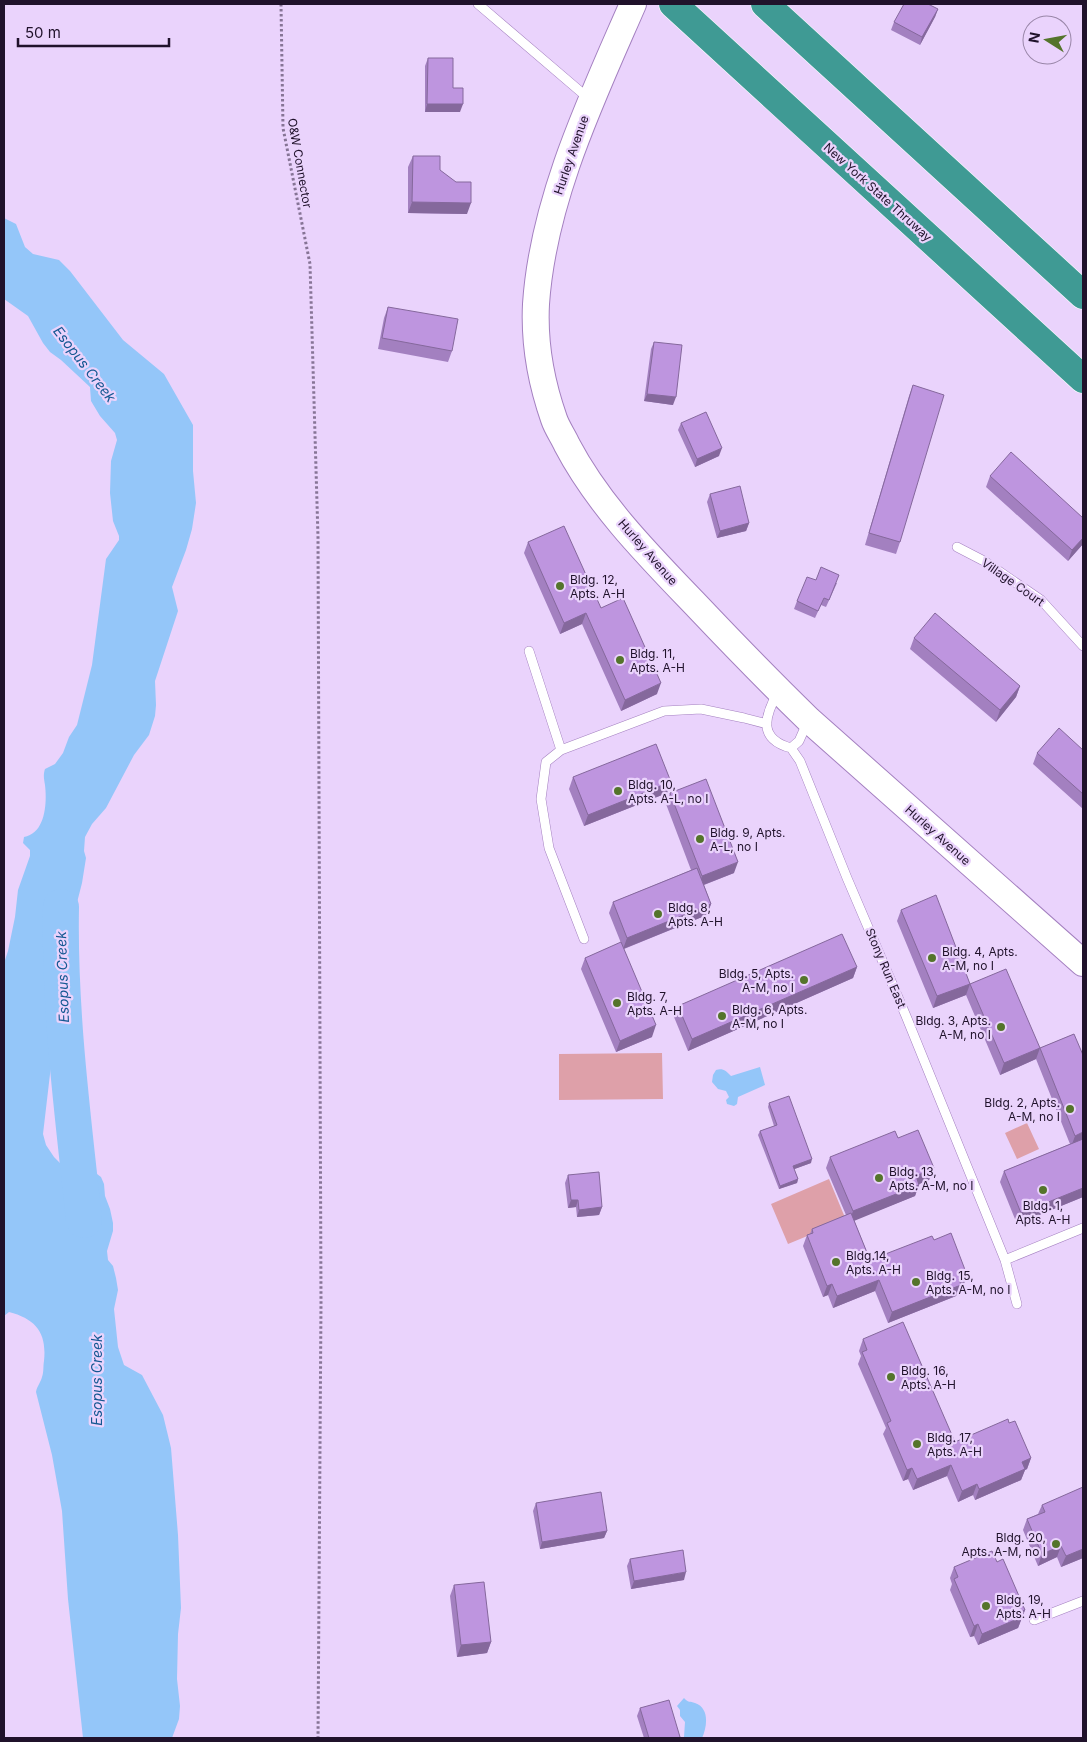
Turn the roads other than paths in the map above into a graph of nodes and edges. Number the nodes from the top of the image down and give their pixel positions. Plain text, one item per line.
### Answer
1 (478, 4) edge
2 (633, 4) edge
3 (673, 4) edge
4 (765, 4) edge
5 (591, 100) junction
6 (1083, 295) edge
7 (1083, 379) edge
8 (957, 547) dead end
9 (1083, 646) edge
10 (529, 651) dead end
11 (779, 691) junction
12 (809, 720) junction
13 (767, 724) junction
14 (791, 748) junction
15 (561, 750) junction
16 (584, 939) dead end
17 (1083, 963) edge
18 (1083, 1228) edge
19 (1004, 1260) junction
20 (1017, 1304) dead end
21 (1083, 1601) edge
22 (1034, 1620) dead end

1 - 5 lane
2 - 5 street, Hurley Avenue
3 - 7 highway, New York State Thruway
4 - 6 highway
5 - 11 street, Hurley Avenue
8 - 9 lane, Village Court
10 - 15 lane
11 - 12 street, Hurley Avenue
11 - 13 lane
12 - 14 lane
12 - 17 street, Hurley Avenue
13 - 14 lane
13 - 15 lane
14 - 19 lane, Stony Run East
15 - 16 lane
18 - 19 lane
19 - 20 lane, Stony Run East
21 - 22 lane

